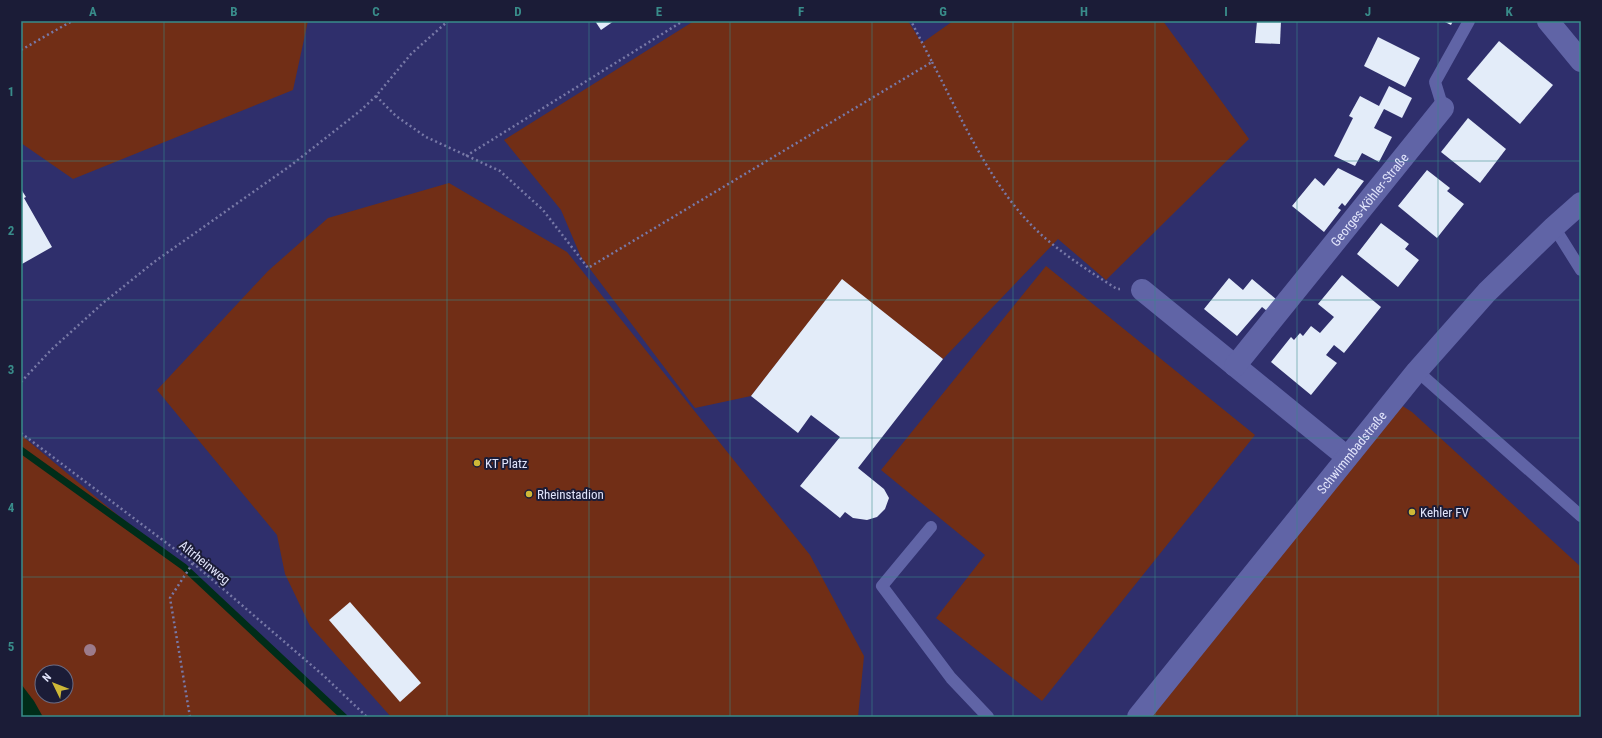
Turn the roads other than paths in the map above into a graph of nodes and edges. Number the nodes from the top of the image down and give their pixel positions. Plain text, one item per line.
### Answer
1 (1469, 21) edge
2 (1548, 21) edge
3 (1581, 61) edge
4 (1443, 108) joint
5 (1581, 203) edge
6 (1554, 227) junction
7 (1581, 270) edge
8 (1142, 290) road end
9 (1235, 366) junction
10 (1417, 371) junction
11 (1347, 457) junction
12 (1581, 516) edge
13 (931, 527) dead end
14 (988, 717) edge
15 (1138, 717) edge

1 - 4 lane, Georges-Köhler-Straße
2 - 3 street
4 - 9 street, Georges-Köhler-Straße
5 - 6 street, Schwimmbadstraße
6 - 7 lane
6 - 10 street, Schwimmbadstraße
8 - 9 street
9 - 11 street
10 - 11 street, Schwimmbadstraße
10 - 12 lane
11 - 15 street, Schwimmbadstraße
13 - 14 lane

